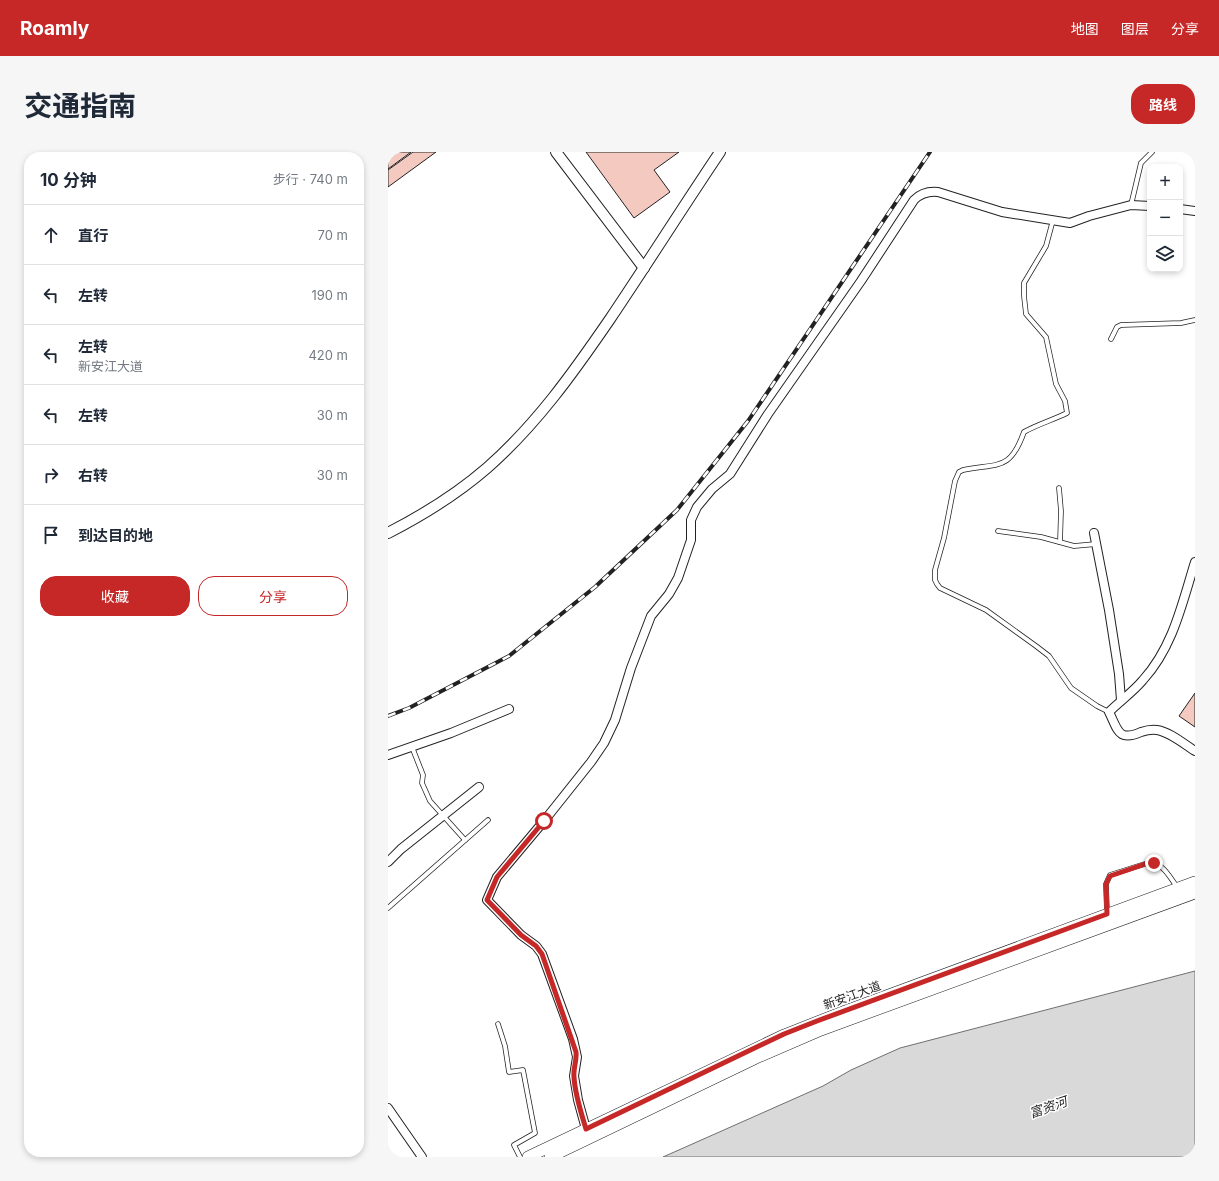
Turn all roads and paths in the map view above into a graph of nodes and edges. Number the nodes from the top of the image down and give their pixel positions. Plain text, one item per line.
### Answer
1 (556, 152) edge
2 (720, 152) edge
3 (1152, 152) edge
4 (1131, 205) junction
5 (1147, 206) edge
6 (1183, 209) edge
7 (1195, 211) edge
8 (1053, 220) junction
9 (644, 268) junction
10 (1195, 320) edge
11 (1111, 339) dead end
12 (1059, 488) dead end
13 (998, 531) dead end
14 (388, 533) edge
15 (1094, 533) dead end
16 (1060, 542) junction
17 (1097, 544) junction
18 (1195, 562) edge
19 (1121, 700) junction
20 (509, 709) dead end
21 (1109, 712) junction
22 (412, 747) junction
23 (1195, 751) edge
24 (388, 755) edge
25 (479, 787) dead end
26 (443, 815) junction
27 (488, 820) dead end
28 (465, 840) junction
29 (388, 862) edge
30 (1195, 882) edge
31 (1178, 888) junction
32 (1195, 893) edge
33 (388, 908) edge
34 (1107, 914) junction
35 (498, 1024) dead end
36 (388, 1108) edge
37 (586, 1129) junction
38 (422, 1157) edge
39 (520, 1157) edge
40 (528, 1157) edge
41 (550, 1157) edge

1 - 9 street
2 - 9 street
3 - 4 lane
4 - 5 street
4 - 8 street
6 - 7 street
8 - 21 lane
8 - 37 street
9 - 14 street
10 - 11 lane
12 - 16 lane
13 - 16 lane
15 - 17 street
16 - 17 lane
17 - 19 street
18 - 19 street
19 - 21 street
20 - 22 street
21 - 23 street
22 - 24 street
22 - 26 lane
25 - 26 street
26 - 28 lane
26 - 29 street
27 - 28 lane
28 - 33 lane
30 - 31 main road, 新安江大道
31 - 34 main road, 新安江大道
31 - 34 lane
32 - 41 main road, 新安江大道
34 - 37 main road, 新安江大道
35 - 39 lane
36 - 38 street
37 - 40 main road, 新安江大道

